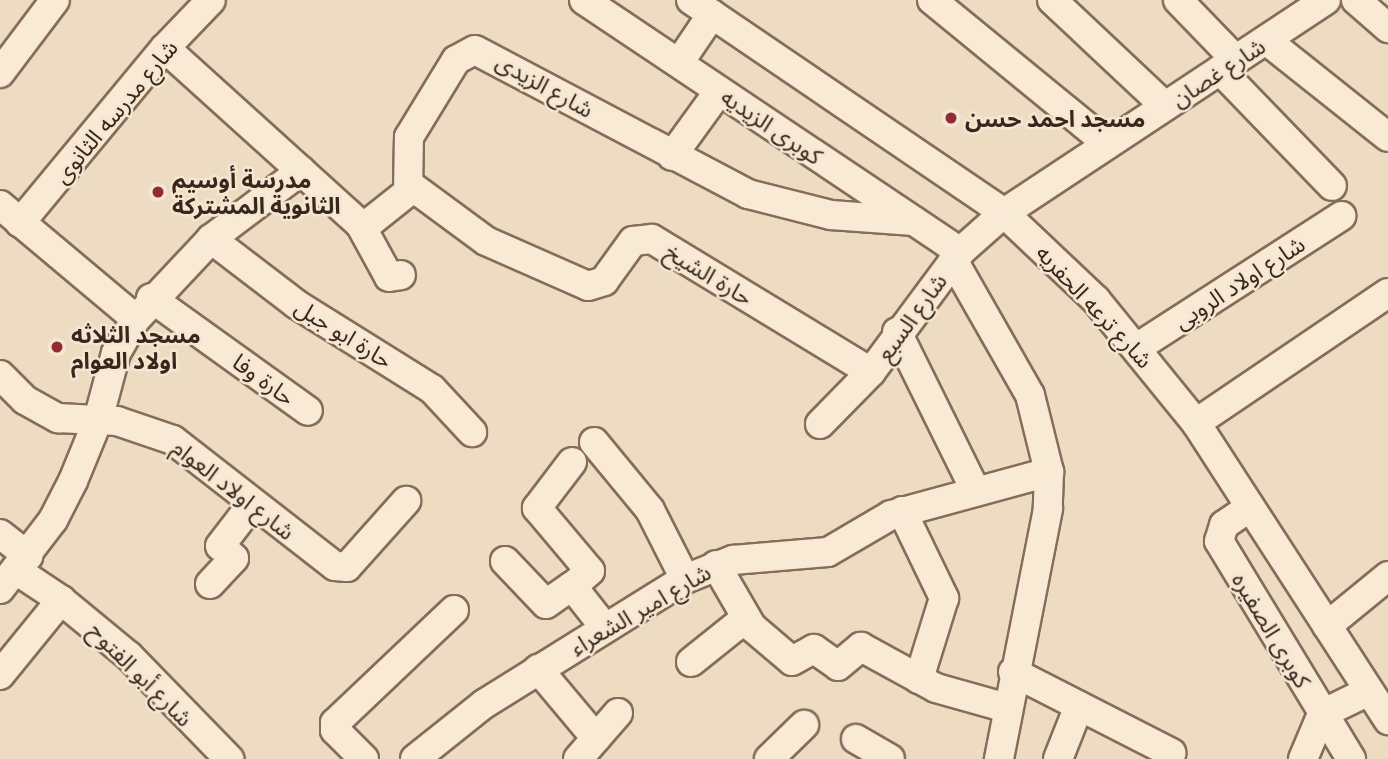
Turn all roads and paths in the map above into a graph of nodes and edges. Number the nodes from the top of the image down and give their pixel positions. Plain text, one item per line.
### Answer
1 (55, 0) edge
2 (212, 0) edge
3 (584, 0) edge
4 (932, 0) edge
5 (1052, 0) edge
6 (1178, 0) edge
7 (1326, 0) edge
8 (1356, 0) edge
9 (702, 7) edge
10 (1388, 28) edge
11 (1266, 40) junction
12 (165, 48) junction
13 (679, 63) junction
14 (1228, 65) junction
15 (2, 68) edge
16 (719, 91) junction
17 (1165, 106) junction
18 (1388, 137) edge
19 (1108, 144) junction
20 (672, 156) junction
21 (301, 171) junction
22 (410, 185) junction
23 (1332, 186) dead end
24 (1004, 213) junction
25 (10, 214) edge
26 (1341, 216) dead end
27 (914, 221) junction
28 (360, 224) junction
29 (211, 239) junction
30 (956, 256) junction
31 (401, 275) dead end
32 (1388, 293) edge
33 (144, 309) junction
34 (897, 332) junction
35 (1138, 347) junction
36 (871, 372) junction
37 (0, 375) edge
38 (308, 411) dead end
39 (97, 420) junction
40 (1196, 423) junction
41 (820, 424) dead end
42 (472, 432) dead end
43 (594, 442) dead end
44 (572, 462) dead end
45 (1049, 472) junction
46 (975, 492) junction
47 (405, 501) dead end
48 (253, 503) junction
49 (1249, 508) junction
50 (902, 511) junction
51 (0, 534) edge
52 (505, 561) dead end
53 (716, 565) junction
54 (14, 571) edge
55 (1388, 576) edge
56 (685, 579) junction
57 (210, 584) dead end
58 (573, 586) junction
59 (61, 600) junction
60 (454, 610) dead end
61 (746, 618) junction
62 (1326, 626) junction
63 (605, 628) junction
64 (691, 662) dead end
65 (538, 668) junction
66 (1013, 672) junction
67 (0, 675) edge
68 (919, 679) junction
69 (1369, 691) junction
70 (1079, 706) junction
71 (1007, 708) junction
72 (618, 713) dead end
73 (1322, 714) junction
74 (1388, 720) edge
75 (804, 725) dead end
76 (856, 740) dead end
77 (587, 749) edge
78 (1171, 753) dead end
79 (229, 759) edge
80 (363, 759) edge
81 (415, 759) edge
82 (769, 759) edge
83 (890, 759) edge
84 (999, 759) edge
85 (1058, 759) edge
86 (1303, 759) edge
87 (1352, 759) edge

1 - 15 street
2 - 12 street, شارع مدرسه الثانوى
3 - 13 street, كوبرى الزيديه
4 - 19 street
5 - 17 street
6 - 14 street
7 - 11 street, شارع غصان
8 - 10 street
9 - 13 street
9 - 24 street, شارع ترعه الحفريه
11 - 14 street, شارع غصان
11 - 18 street
12 - 21 street
12 - 25 street, شارع مدرسه الثانوى
13 - 16 street, كوبرى الزيديه
14 - 17 street, شارع غصان
14 - 23 street
16 - 20 street
16 - 27 street, كوبرى الزيديه
17 - 19 street, شارع غصان
19 - 24 street, شارع غصان
20 - 22 street, شارع الزيدى
20 - 27 street, شارع الزيدى
21 - 28 street
21 - 29 street
22 - 28 street
22 - 36 street, حارة الشيخ
24 - 30 street, شارع السبع
24 - 35 street, شارع ترعه الحفريه
25 - 33 street, حارة وفا
26 - 35 street, شارع اولاد الروبى
27 - 30 street, كوبرى الزيديه
28 - 31 street
29 - 33 street
29 - 42 street, حارة ابو جبل
30 - 34 street, شارع السبع
30 - 45 street
32 - 40 street
33 - 38 street, حارة وفا
33 - 39 street
34 - 36 street, شارع السبع
34 - 46 street
35 - 40 street, شارع ترعه الحفريه
36 - 41 street, شارع السبع
37 - 39 street, شارع اولاد العوام
39 - 48 street, شارع اولاد العوام
39 - 54 street
40 - 49 street, شارع ترعه الحفريه
43 - 56 street
44 - 58 street
45 - 46 street, شارع امير الشعراء
45 - 66 street
46 - 50 street, شارع امير الشعراء
47 - 48 street, شارع اولاد العوام
48 - 57 street
49 - 62 street, شارع ترعه الحفريه
49 - 73 street, كوبرى الصفيره
50 - 53 street, شارع امير الشعراء
50 - 68 street
51 - 54 street, شارع أبو الفتوح
52 - 58 street
53 - 56 street, شارع امير الشعراء
53 - 61 street
54 - 59 street, شارع أبو الفتوح
55 - 62 street
56 - 63 street, شارع امير الشعراء
58 - 63 street
59 - 67 street
59 - 79 street, شارع أبو الفتوح
60 - 80 street
61 - 64 street
61 - 68 street
62 - 69 street, شارع ترعه الحفريه
63 - 65 street, شارع امير الشعراء
65 - 77 street
65 - 81 street, شارع امير الشعراء
66 - 70 street
66 - 71 street
68 - 71 street
69 - 73 street
69 - 74 street, شارع ترعه الحفريه
70 - 78 street
70 - 85 street
71 - 84 street
72 - 77 street
73 - 86 street
73 - 87 street, كوبرى الصفيره
75 - 82 street
76 - 83 street

